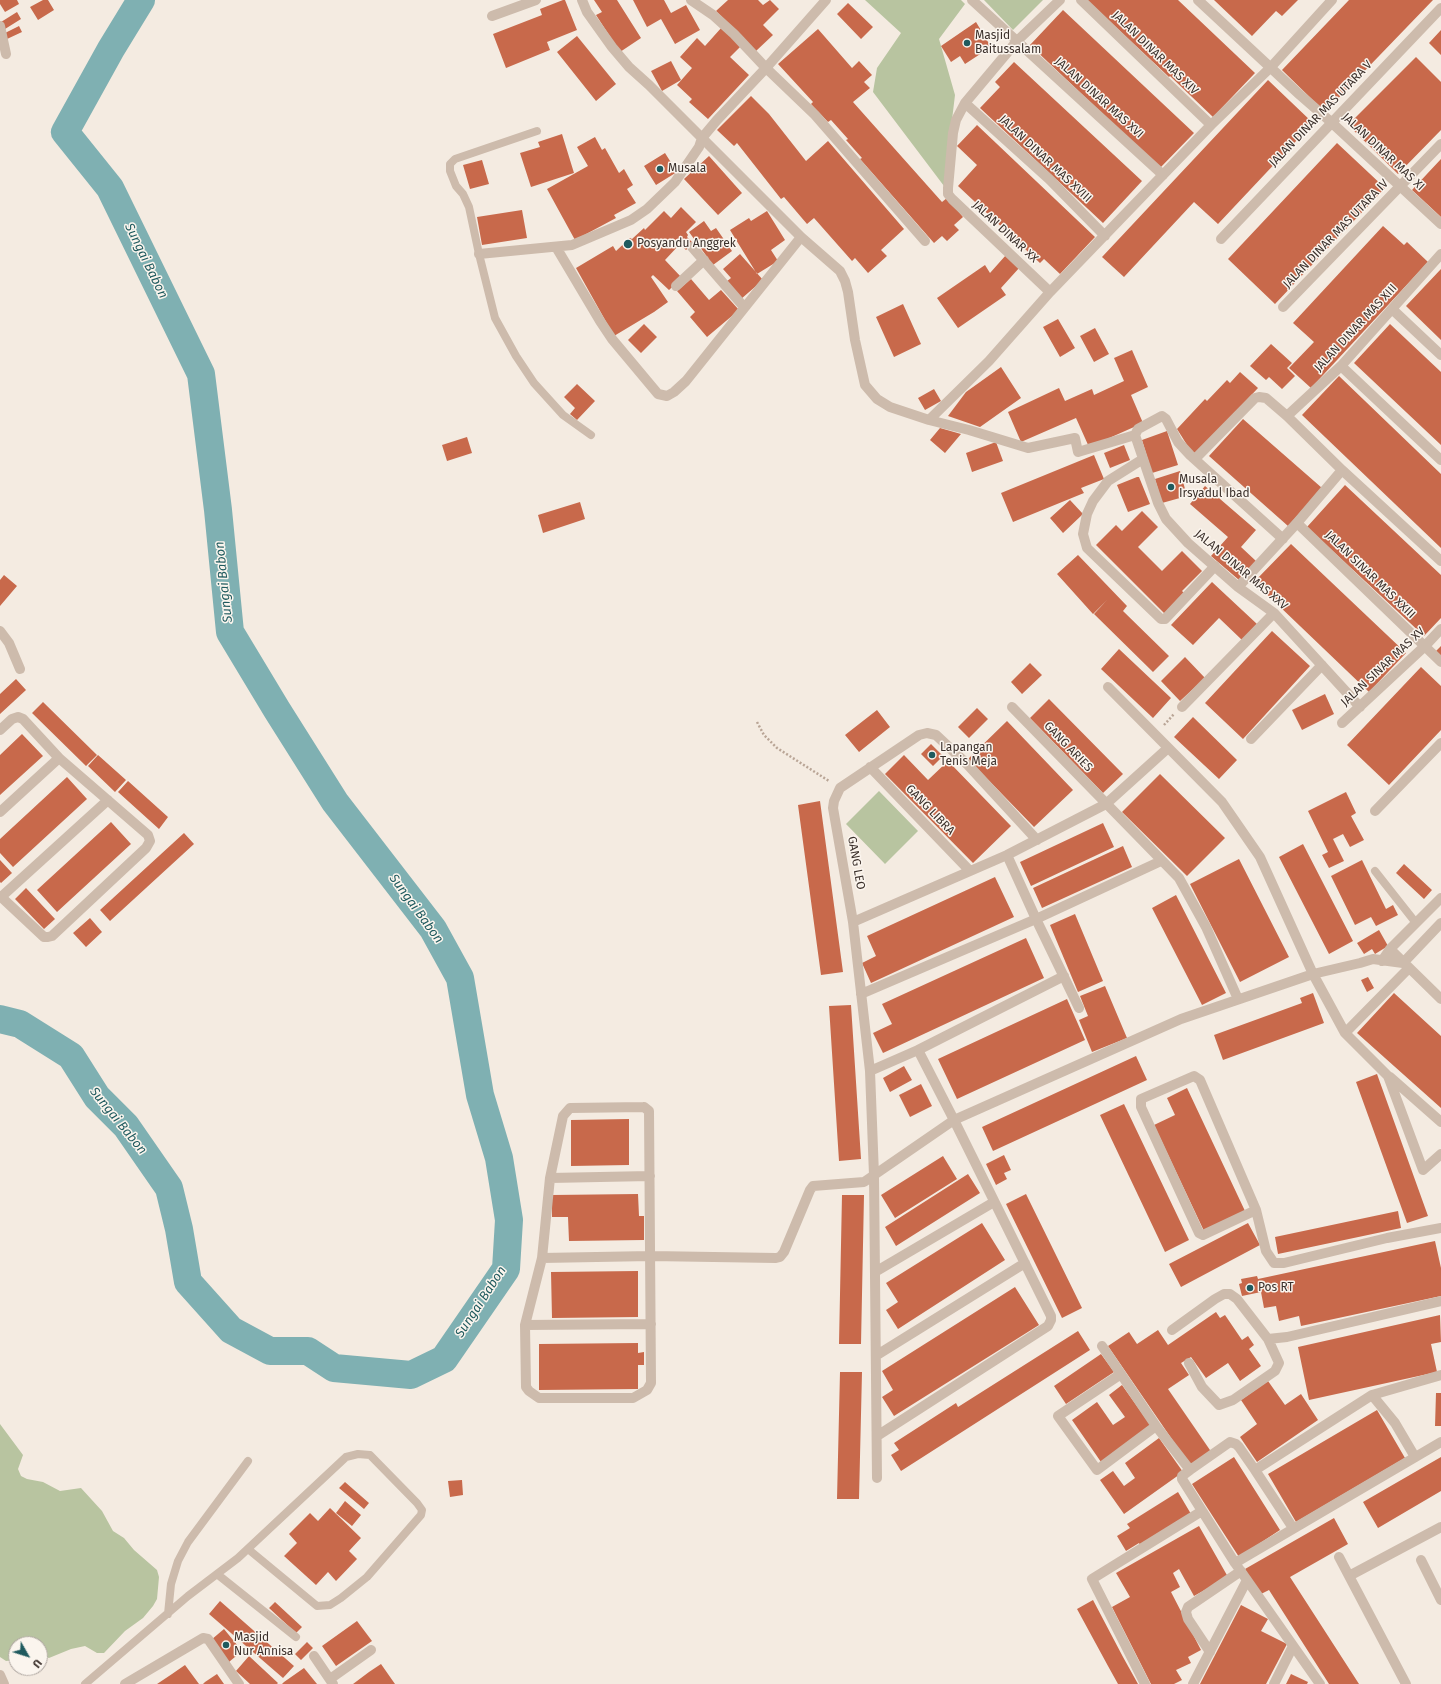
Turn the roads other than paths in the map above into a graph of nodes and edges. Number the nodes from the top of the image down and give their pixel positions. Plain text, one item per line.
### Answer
1 (536, 0) edge
2 (582, 0) edge
3 (690, 0) edge
4 (826, 0) edge
5 (972, 0) edge
6 (1060, 0) edge
7 (1081, 0) edge
8 (1198, 0) edge
9 (1325, 2) edge
10 (1441, 8) edge
11 (492, 16) dead end
12 (0, 26) edge
13 (1017, 41) junction
14 (6, 54) dead end
15 (1270, 67) junction
16 (766, 68) junction
17 (965, 103) junction
18 (1332, 122) junction
19 (1211, 125) junction
20 (537, 131) dead end
21 (702, 138) junction
22 (1441, 144) edge
23 (1163, 175) junction
24 (1401, 186) junction
25 (1441, 224) edge
26 (1105, 236) junction
27 (801, 237) junction
28 (1221, 239) dead end
29 (925, 241) dead end
30 (556, 247) junction
31 (692, 247) dead end
32 (479, 254) junction
33 (1441, 254) edge
34 (704, 260) junction
35 (676, 286) dead end
36 (1050, 292) junction
37 (744, 307) junction
38 (1283, 307) dead end
39 (1392, 309) junction
40 (1441, 355) edge
41 (1341, 366) junction
42 (1287, 416) junction
43 (928, 420) junction
44 (591, 435) dead end
45 (1135, 435) junction
46 (1143, 459) junction
47 (1195, 459) junction
48 (1441, 460) edge
49 (1342, 470) junction
50 (1297, 523) junction
51 (1283, 539) junction
52 (1441, 561) edge
53 (1215, 566) junction
54 (1238, 587) junction
55 (1274, 613) junction
56 (1441, 630) edge
57 (0, 631) edge
58 (1425, 646) junction
59 (1441, 662) edge
60 (1322, 665) junction
61 (20, 669) dead end
62 (1108, 687) dead end
63 (1012, 707) dead end
64 (1182, 707) road end
65 (1360, 707) junction
66 (1342, 723) dead end
67 (0, 730) edge
68 (1251, 739) dead end
69 (1441, 743) edge
70 (1168, 748) junction
71 (59, 758) junction
72 (870, 767) junction
73 (108, 800) junction
74 (1106, 804) junction
75 (1375, 811) dead end
76 (0, 812) edge
77 (1037, 840) junction
78 (1007, 855) junction
79 (1161, 861) junction
80 (970, 871) junction
81 (1375, 871) dead end
82 (0, 897) edge
83 (1441, 898) edge
84 (1036, 919) junction
85 (853, 922) junction
86 (1416, 923) junction
87 (1441, 923) edge
88 (1390, 949) junction
89 (1382, 961) junction
90 (1405, 966) junction
91 (1313, 974) junction
92 (1064, 976) junction
93 (861, 994) junction
94 (1238, 999) junction
95 (1441, 999) edge
96 (1079, 1008) dead end
97 (1345, 1033) junction
98 (918, 1050) junction
99 (870, 1071) junction
100 (1388, 1076) junction
101 (954, 1120) junction
102 (1441, 1122) edge
103 (1441, 1154) edge
104 (874, 1175) junction
105 (650, 1176) junction
106 (550, 1178) junction
107 (994, 1202) junction
108 (1256, 1210) junction
109 (1441, 1228) edge
110 (651, 1256) junction
111 (542, 1258) junction
112 (1025, 1263) junction
113 (875, 1272) junction
114 (1441, 1301) edge
115 (651, 1324) junction
116 (525, 1325) junction
117 (1172, 1330) dead end
118 (1268, 1339) junction
119 (1102, 1346) dead end
120 (877, 1355) junction
121 (1189, 1363) dead end
122 (1121, 1374) junction
123 (1441, 1375) edge
124 (1372, 1395) junction
125 (1156, 1426) junction
126 (877, 1436) junction
127 (1441, 1442) edge
128 (1415, 1456) junction
129 (248, 1461) dead end
130 (1190, 1470) junction
131 (1255, 1470) junction
132 (877, 1478) dead end
133 (1202, 1511) junction
134 (1441, 1527) edge
135 (1293, 1528) junction
136 (248, 1549) junction
137 (1338, 1557) dead end
138 (1421, 1560) dead end
139 (1238, 1567) junction
140 (217, 1574) junction
141 (1349, 1576) junction
142 (1247, 1580) junction
143 (1441, 1600) edge
144 (168, 1614) junction
145 (296, 1637) dead end
146 (1293, 1646) junction
147 (371, 1650) dead end
148 (1210, 1652) junction
149 (314, 1656) dead end
150 (0, 1675) edge
151 (331, 1682) edge
152 (4, 1684) edge
153 (85, 1684) edge
154 (126, 1684) edge
155 (239, 1684) edge
156 (1145, 1684) edge
157 (1193, 1684) edge
158 (1274, 1684) edge
159 (1320, 1684) edge
160 (1406, 1684) edge

1 - 11 street
2 - 21 street
3 - 16 street
4 - 16 street
5 - 13 street, JALAN DINAR MAS XVI
6 - 13 street
7 - 19 street, JALAN DINAR MAS XIV
8 - 15 street, JALAN DINAR MAS XI
9 - 15 street
10 - 18 street, JALAN DINAR MAS UTARA V
12 - 14 street
13 - 17 street
13 - 23 street, JALAN DINAR MAS XVI
15 - 18 street, JALAN DINAR MAS XI
15 - 19 street
16 - 21 street
16 - 29 street
17 - 26 street, JALAN DINAR MAS XVIII
17 - 36 street, JALAN DINAR XX
18 - 24 street, JALAN DINAR MAS XI
18 - 28 street, JALAN DINAR MAS UTARA V
19 - 23 street
20 - 32 lane
21 - 27 street
21 - 30 street
22 - 24 street, JALAN DINAR MAS UTARA IV
23 - 26 street
24 - 25 street, JALAN DINAR MAS XI
24 - 38 street, JALAN DINAR MAS UTARA IV
26 - 36 street
27 - 37 street
27 - 43 street
30 - 32 street
30 - 37 street
31 - 34 street
32 - 44 lane
33 - 39 street, JALAN DINAR MAS XIII
34 - 35 street
34 - 37 street
36 - 43 street
39 - 40 street
39 - 41 street, JALAN DINAR MAS XIII
41 - 42 street, JALAN DINAR MAS XIII
41 - 48 street
42 - 47 street
42 - 49 street
43 - 45 street
45 - 46 street, JALAN DINAR MAS XXV
45 - 47 street
46 - 53 street, JALAN DINAR MAS XXV
46 - 53 street
47 - 51 street
49 - 50 street
49 - 52 street
50 - 51 street
50 - 58 street, JALAN SINAR MAS XXIII
51 - 54 street
53 - 54 street, JALAN DINAR MAS XXV
54 - 55 street, JALAN DINAR MAS XXV
55 - 60 street, JALAN DINAR MAS XXV
55 - 64 street
56 - 58 street, JALAN SINAR MAS XV
57 - 61 street
58 - 59 street, JALAN SINAR MAS XXIII
58 - 65 street, JALAN SINAR MAS XV
60 - 65 street, JALAN DINAR MAS XXV
60 - 68 street
62 - 70 street
63 - 74 street, GANG ARIES
65 - 66 street, JALAN SINAR MAS XV
67 - 71 street
69 - 75 street
70 - 74 street
70 - 91 street
71 - 73 street
71 - 76 street
72 - 77 street
72 - 80 street, GANG LIBRA
72 - 85 street, GANG LEO
73 - 82 street
73 - 82 street
74 - 77 street
74 - 79 street, GANG ARIES
77 - 78 street
78 - 80 street
78 - 84 street
79 - 84 street
79 - 94 street, GANG ARIES
80 - 85 street
81 - 86 lane
83 - 86 street
84 - 92 street
84 - 93 street
85 - 93 street, GANG LEO
86 - 88 street
87 - 90 street
88 - 89 street
88 - 90 street
89 - 90 street
89 - 91 street
90 - 95 street
90 - 97 street
91 - 94 street
91 - 97 street
92 - 96 street
92 - 98 street
93 - 99 street, GANG LEO
94 - 101 street
97 - 100 street
98 - 99 street
98 - 101 street
99 - 104 street, GANG LEO
100 - 102 street
100 - 103 street
101 - 104 street
101 - 107 street
104 - 110 street
104 - 113 street, GANG LEO
105 - 106 street
105 - 106 street
105 - 110 street
106 - 111 street
107 - 112 street
107 - 113 street
108 - 108 street
108 - 109 street
110 - 111 street
110 - 115 street
111 - 116 street
112 - 120 street
112 - 126 street
113 - 120 street, GANG LEO
114 - 118 street
115 - 116 street
115 - 116 street
117 - 118 street
118 - 121 street
119 - 122 street
120 - 126 street, GANG LEO
122 - 125 street
122 - 125 street
123 - 124 street
124 - 128 street
124 - 131 street
125 - 130 street
126 - 132 street, GANG LEO
127 - 128 street
128 - 135 street
129 - 144 lane
130 - 131 street
130 - 133 street
131 - 135 street
133 - 139 street
133 - 156 street
134 - 141 street
135 - 139 street
136 - 136 lane
136 - 140 lane
137 - 141 street
138 - 143 street
139 - 142 street
139 - 148 street
140 - 144 lane
140 - 145 lane
141 - 160 street
142 - 146 street
142 - 148 street
144 - 153 lane
146 - 158 street
146 - 159 street
147 - 151 street
148 - 157 street
149 - 151 street
150 - 152 street
154 - 155 street

